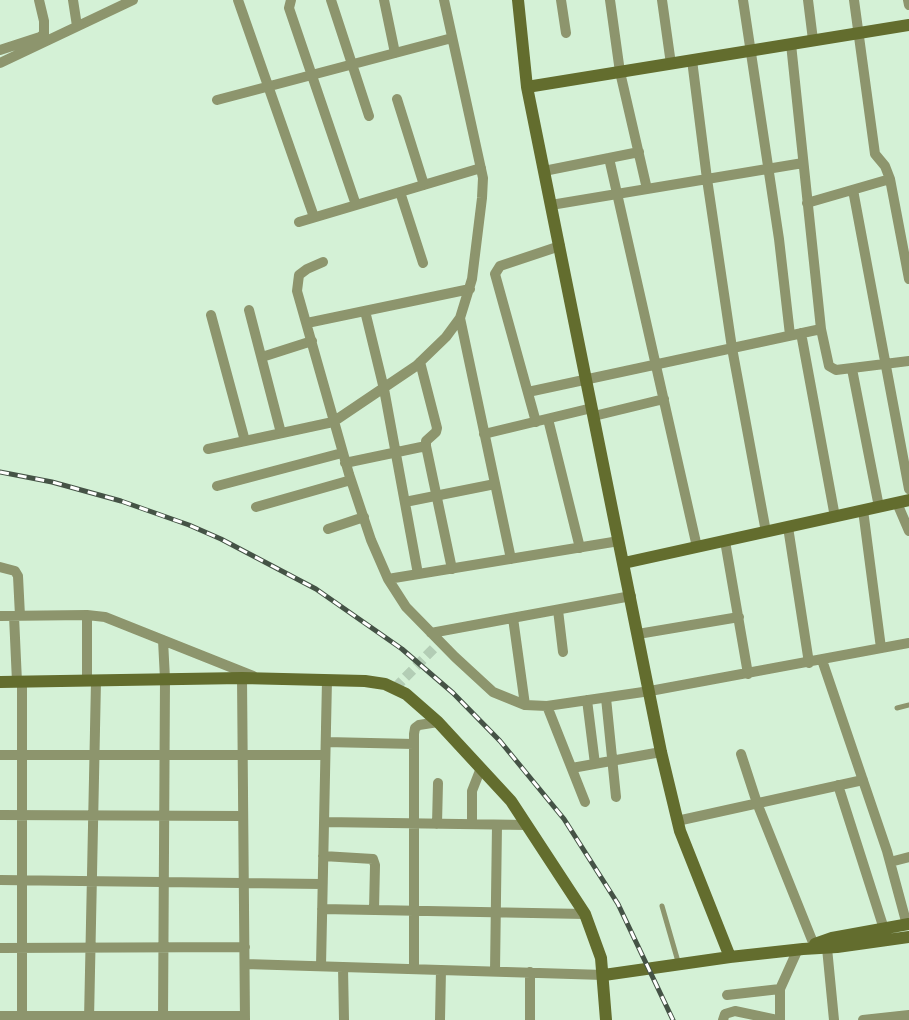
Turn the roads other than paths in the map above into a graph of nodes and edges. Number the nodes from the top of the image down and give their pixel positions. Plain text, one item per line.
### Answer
1 (39, 0) edge
2 (73, 0) edge
3 (132, 0) edge
4 (238, 0) edge
5 (291, 0) edge
6 (331, 0) edge
7 (384, 0) edge
8 (444, 0) edge
9 (518, 0) edge
10 (561, 0) edge
11 (610, 0) edge
12 (663, 0) edge
13 (743, 0) edge
14 (808, 0) edge
15 (854, 0) edge
16 (908, 0) edge
17 (909, 5) edge
18 (909, 25) edge
19 (77, 26) junction
20 (566, 33) dead end
21 (859, 33) junction
22 (452, 38) junction
23 (813, 40) junction
24 (791, 44) junction
25 (0, 50) edge
26 (750, 50) junction
27 (395, 53) junction
28 (692, 60) junction
29 (0, 63) edge
30 (671, 64) junction
31 (352, 65) junction
32 (621, 72) junction
33 (312, 76) junction
34 (267, 87) junction
35 (528, 87) junction
36 (397, 99) dead end
37 (218, 100) dead end
38 (369, 116) dead end
39 (639, 152) junction
40 (609, 158) junction
41 (803, 163) junction
42 (481, 168) junction
43 (768, 169) junction
44 (544, 171) junction
45 (707, 179) junction
46 (890, 179) junction
47 (424, 185) junction
48 (647, 189) junction
49 (853, 190) junction
50 (400, 192) junction
51 (618, 194) junction
52 (807, 203) junction
53 (356, 205) junction
54 (551, 205) junction
55 (314, 217) junction
56 (299, 222) dead end
57 (560, 246) junction
58 (323, 262) dead end
59 (423, 263) dead end
60 (909, 279) edge
61 (470, 288) junction
62 (249, 310) dead end
63 (365, 311) junction
64 (211, 315) dead end
65 (460, 318) junction
66 (307, 323) junction
67 (821, 329) junction
68 (795, 334) junction
69 (312, 341) junction
70 (732, 348) junction
71 (262, 357) junction
72 (909, 361) edge
73 (420, 362) junction
74 (657, 363) junction
75 (886, 365) junction
76 (852, 369) junction
77 (586, 378) junction
78 (384, 389) junction
79 (528, 392) junction
80 (664, 399) junction
81 (593, 412) junction
82 (548, 419) junction
83 (333, 422) junction
84 (536, 422) junction
85 (281, 433) junction
86 (484, 434) junction
87 (245, 441) junction
88 (426, 446) junction
89 (208, 449) dead end
90 (396, 453) junction
91 (344, 458) junction
92 (351, 480) junction
93 (495, 484) junction
94 (217, 486) dead end
95 (909, 489) edge
96 (438, 495) junction
97 (405, 502) junction
98 (903, 502) edge
99 (256, 507) dead end
100 (879, 507) junction
101 (863, 510) junction
102 (364, 517) junction
103 (835, 517) junction
104 (788, 527) junction
105 (328, 529) dead end
106 (909, 531) edge
107 (766, 532) junction
108 (725, 540) junction
109 (619, 541) junction
110 (697, 547) junction
111 (580, 548) junction
112 (511, 559) junction
113 (624, 563) junction
114 (0, 567) edge
115 (452, 569) junction
116 (418, 574) junction
117 (388, 579) junction
118 (631, 596) junction
119 (558, 610) junction
120 (87, 615) junction
121 (0, 616) edge
122 (17, 616) junction
123 (738, 617) junction
124 (513, 618) junction
125 (431, 633) junction
126 (638, 634) junction
127 (163, 640) junction
128 (909, 643) edge
129 (881, 648) junction
130 (563, 652) dead end
131 (822, 660) junction
132 (809, 663) junction
133 (748, 674) junction
134 (242, 678) junction
135 (258, 678) junction
136 (165, 679) junction
137 (327, 680) junction
138 (92, 681) junction
139 (0, 682) edge
140 (19, 682) junction
141 (650, 692) junction
142 (606, 698) junction
143 (587, 700) junction
144 (525, 705) junction
145 (909, 705) edge
146 (547, 706) junction
147 (897, 708) dead end
148 (438, 722) junction
149 (326, 742) junction
150 (414, 744) junction
151 (661, 752) junction
152 (325, 754) junction
153 (741, 754) dead end
154 (0, 755) edge
155 (22, 755) junction
156 (94, 755) junction
157 (164, 755) junction
158 (242, 755) junction
159 (613, 761) junction
160 (595, 764) junction
161 (481, 768) junction
162 (572, 768) junction
163 (863, 780) junction
164 (438, 783) dead end
165 (838, 785) junction
166 (616, 796) dead end
167 (585, 802) dead end
168 (758, 803) junction
169 (0, 815) edge
170 (22, 816) junction
171 (93, 816) junction
172 (163, 816) junction
173 (243, 816) junction
174 (677, 821) junction
175 (324, 822) junction
176 (414, 824) junction
177 (437, 824) junction
178 (472, 824) junction
179 (497, 825) junction
180 (527, 825) junction
181 (323, 856) junction
182 (909, 857) edge
183 (890, 862) junction
184 (0, 880) edge
185 (22, 880) junction
186 (91, 881) junction
187 (163, 882) junction
188 (244, 883) junction
189 (322, 884) junction
190 (662, 906) dead end
191 (322, 909) junction
192 (374, 910) junction
193 (414, 911) junction
194 (495, 912) junction
195 (585, 914) junction
196 (884, 929) junction
197 (909, 931) edge
198 (244, 947) junction
199 (0, 948) edge
200 (22, 948) junction
201 (89, 948) junction
202 (163, 948) junction
203 (805, 948) junction
204 (827, 948) junction
205 (730, 957) junction
206 (245, 964) junction
207 (679, 965) junction
208 (321, 966) junction
209 (343, 967) junction
210 (414, 969) junction
211 (441, 970) junction
212 (495, 971) junction
213 (530, 972) junction
214 (604, 975) junction
215 (780, 989) junction
216 (727, 995) dead end
217 (909, 1015) edge
218 (0, 1016) edge
219 (21, 1018) edge
220 (89, 1018) edge
221 (163, 1018) edge
222 (245, 1018) edge
223 (344, 1020) edge
224 (440, 1020) edge
225 (530, 1020) edge
226 (606, 1020) edge
227 (723, 1020) edge
228 (779, 1020) edge
229 (834, 1020) edge
230 (863, 1020) edge

1 - 25 street
2 - 19 street
3 - 19 street
4 - 34 street
5 - 33 street
6 - 31 street
7 - 27 street
8 - 22 street
9 - 35 street
10 - 20 street
11 - 32 street
12 - 30 street
13 - 26 street
14 - 23 street
15 - 21 street
16 - 17 street
18 - 21 street
19 - 29 street
21 - 23 street
21 - 46 street
22 - 27 street
22 - 42 street
23 - 24 street
24 - 26 street
24 - 41 street
26 - 28 street
26 - 43 street
27 - 31 street
28 - 30 street
28 - 45 street
30 - 32 street
31 - 33 street
31 - 38 street
32 - 35 street
32 - 39 street
33 - 34 street
33 - 53 street
34 - 37 street
34 - 55 street
35 - 44 street
36 - 47 street
39 - 40 street
39 - 48 street
40 - 44 street
40 - 51 street
41 - 43 street
41 - 52 street
42 - 47 street
42 - 61 street
43 - 45 street
43 - 68 street
44 - 54 street
45 - 48 street
45 - 70 street
46 - 49 street
46 - 60 street
47 - 50 street
48 - 51 street
49 - 52 street
49 - 75 street
50 - 53 street
50 - 59 street
51 - 54 street
51 - 74 street
52 - 67 street
53 - 55 street
54 - 57 street
55 - 56 street
57 - 77 street
57 - 79 street
58 - 66 street
61 - 63 street
61 - 65 street
62 - 71 street
63 - 66 street
63 - 78 street
64 - 87 street
65 - 73 street
65 - 86 street
66 - 69 street
67 - 68 street
67 - 76 street
68 - 70 street
68 - 103 street
69 - 71 street
69 - 83 street
70 - 74 street
70 - 107 street
71 - 85 street
72 - 75 street
73 - 78 street
73 - 88 street
74 - 77 street
74 - 80 street
75 - 76 street
75 - 95 street
76 - 100 street
77 - 79 street
77 - 81 street
78 - 83 street
78 - 90 street
79 - 84 street
80 - 81 street
80 - 110 street
81 - 82 street
81 - 109 street
82 - 84 street
82 - 111 street
83 - 85 street
83 - 91 street
84 - 86 street
85 - 87 street
86 - 93 street
87 - 89 street
88 - 90 street
88 - 96 street
90 - 91 street
90 - 97 street
91 - 92 street
91 - 94 street
92 - 99 street
92 - 102 street
93 - 96 street
93 - 112 street
96 - 97 street
96 - 115 street
97 - 116 street
98 - 100 street
98 - 106 street
100 - 101 street
101 - 103 street
101 - 129 street
102 - 105 street
102 - 117 street
103 - 104 street
104 - 107 street
104 - 132 street
107 - 108 street
108 - 110 street
108 - 123 street
109 - 111 street
109 - 113 street
110 - 113 street
111 - 112 street
112 - 115 street
113 - 118 street
114 - 122 street
115 - 116 street
116 - 117 street
117 - 125 street
118 - 119 street
118 - 126 street
119 - 124 street
119 - 130 street
120 - 122 street
120 - 127 street
120 - 138 street
121 - 122 street
122 - 140 street
123 - 126 street
123 - 133 street
124 - 125 street
124 - 144 street
125 - 144 street
126 - 141 street
127 - 135 street
127 - 136 street
128 - 129 street
129 - 131 street
131 - 132 street
131 - 163 street
132 - 133 street
133 - 141 street
134 - 135 street
134 - 136 street
134 - 158 street
135 - 137 street
136 - 138 street
136 - 157 street
137 - 148 street
137 - 149 street
138 - 140 street
138 - 156 street
139 - 140 street
140 - 155 street
141 - 142 street
141 - 151 street
142 - 143 street
142 - 159 street
143 - 146 street
143 - 160 street
144 - 146 street
145 - 147 lane
146 - 162 street
148 - 150 street
148 - 161 street
149 - 150 street
149 - 152 street
150 - 176 street
151 - 159 street
151 - 174 street
152 - 158 street
152 - 175 street
153 - 168 street
154 - 155 street
155 - 156 street
155 - 170 street
156 - 157 street
156 - 171 street
157 - 158 street
157 - 172 street
158 - 173 street
159 - 160 street
159 - 166 street
160 - 162 street
161 - 178 street
161 - 180 street
162 - 167 street
163 - 165 street
163 - 183 street
164 - 177 street
165 - 168 street
165 - 196 street
168 - 174 street
168 - 203 street
169 - 170 street
170 - 171 street
170 - 185 street
171 - 172 street
171 - 186 street
172 - 173 street
172 - 187 street
173 - 188 street
174 - 205 street
175 - 176 street
175 - 181 street
176 - 177 street
176 - 193 street
177 - 178 street
178 - 179 street
179 - 180 street
179 - 194 street
180 - 195 street
181 - 189 street
181 - 192 street
182 - 183 street
183 - 197 street
184 - 185 street
185 - 186 street
185 - 200 street
186 - 187 street
186 - 201 street
187 - 188 street
187 - 202 street
188 - 189 street
188 - 198 street
189 - 191 street
190 - 207 lane
191 - 192 street
191 - 208 street
192 - 193 street
193 - 194 street
193 - 210 street
194 - 195 street
194 - 212 street
195 - 214 street
196 - 197 street
196 - 203 street
197 - 204 street
198 - 202 street
198 - 206 street
199 - 200 street
200 - 201 street
200 - 219 street
201 - 202 street
201 - 220 street
202 - 221 street
203 - 204 street
203 - 205 street
203 - 215 street
204 - 229 street
205 - 207 street
206 - 208 street
206 - 222 street
207 - 214 street
208 - 209 street
209 - 210 street
209 - 223 street
210 - 211 street
211 - 212 street
211 - 224 street
212 - 213 street
213 - 214 street
213 - 225 street
214 - 226 street
215 - 216 street
215 - 228 street
217 - 230 street
218 - 219 street
219 - 220 street
220 - 221 street
221 - 222 street
227 - 228 street

